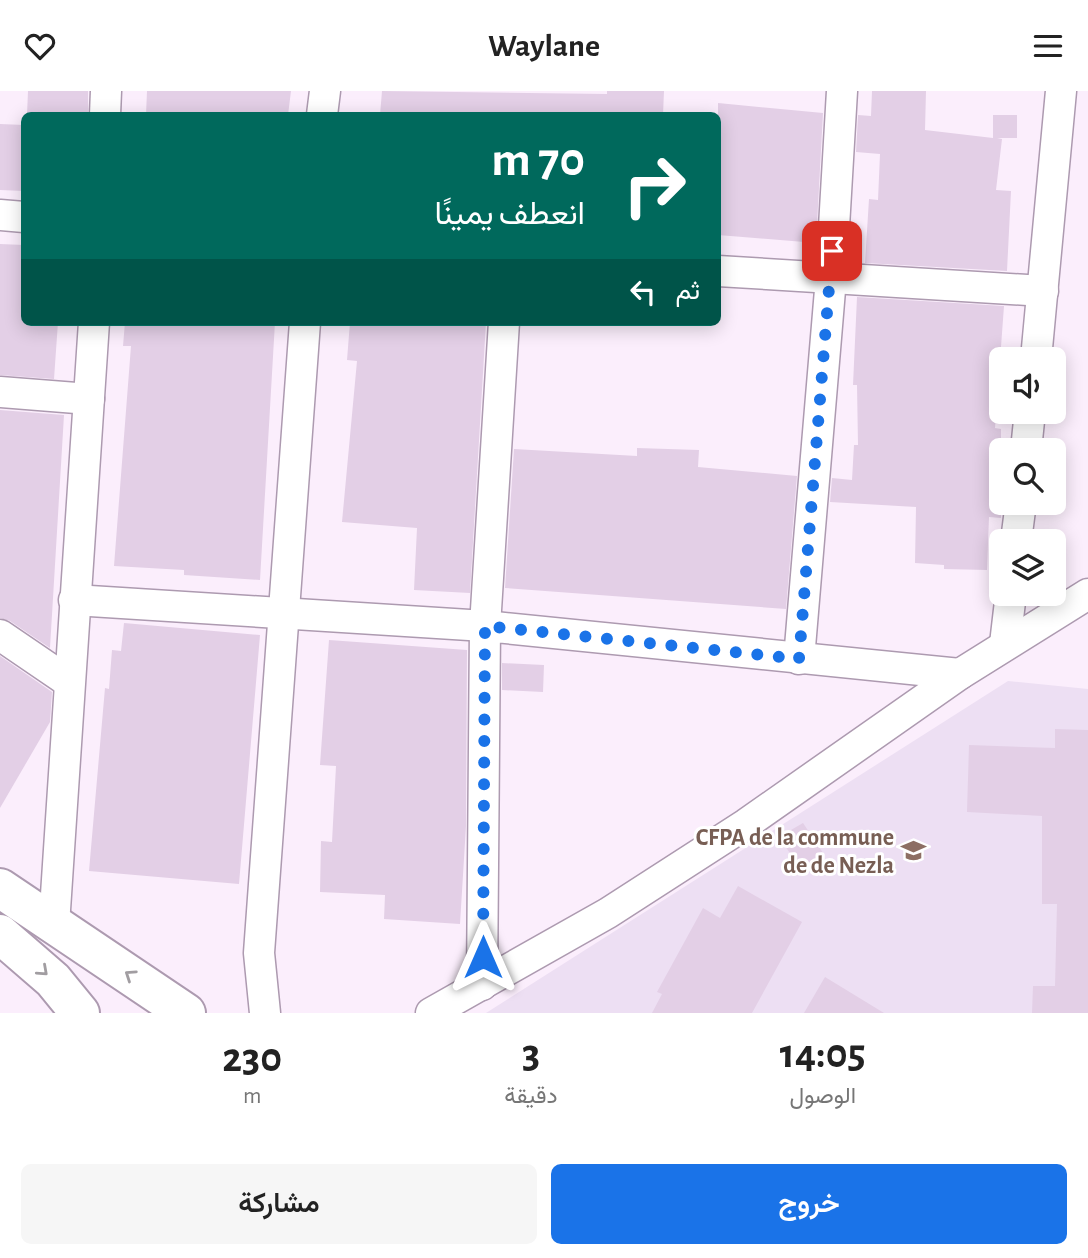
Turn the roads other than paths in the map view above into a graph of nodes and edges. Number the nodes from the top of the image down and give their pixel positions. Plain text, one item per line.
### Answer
1 (106, 91) edge
2 (324, 91) edge
3 (842, 91) edge
4 (1061, 91) edge
5 (105, 112) edge
6 (322, 112) edge
7 (0, 215) edge
8 (21, 216) edge
9 (721, 271) edge
10 (831, 278) junction
11 (1043, 291) junction
12 (94, 326) edge
13 (305, 326) edge
14 (504, 326) edge
15 (1037, 347) edge
16 (0, 392) edge
17 (89, 399) junction
18 (1088, 594) edge
19 (74, 600) junction
20 (1009, 606) edge
21 (285, 611) junction
22 (485, 626) junction
23 (0, 635) edge
24 (1005, 644) junction
25 (799, 659) junction
26 (960, 674) junction
27 (69, 681) junction
28 (0, 888) edge
29 (54, 925) junction
30 (0, 935) edge
31 (482, 985) junction
32 (80, 1013) edge
33 (186, 1013) edge
34 (265, 1013) edge
35 (431, 1013) edge

1 - 5 street
2 - 6 street
3 - 10 street
4 - 11 street
7 - 8 street
9 - 10 street
10 - 11 street
10 - 25 street
11 - 15 street
12 - 17 street
13 - 21 street
14 - 22 street
16 - 17 street
17 - 19 street
18 - 24 street
19 - 21 street
19 - 27 street
20 - 24 street
21 - 22 street
21 - 34 street
22 - 25 street
22 - 31 street
23 - 27 street
24 - 26 street
25 - 26 street
26 - 31 street
27 - 29 street
28 - 29 street
33 -> 29 street
30 -> 32 street
31 - 35 street

